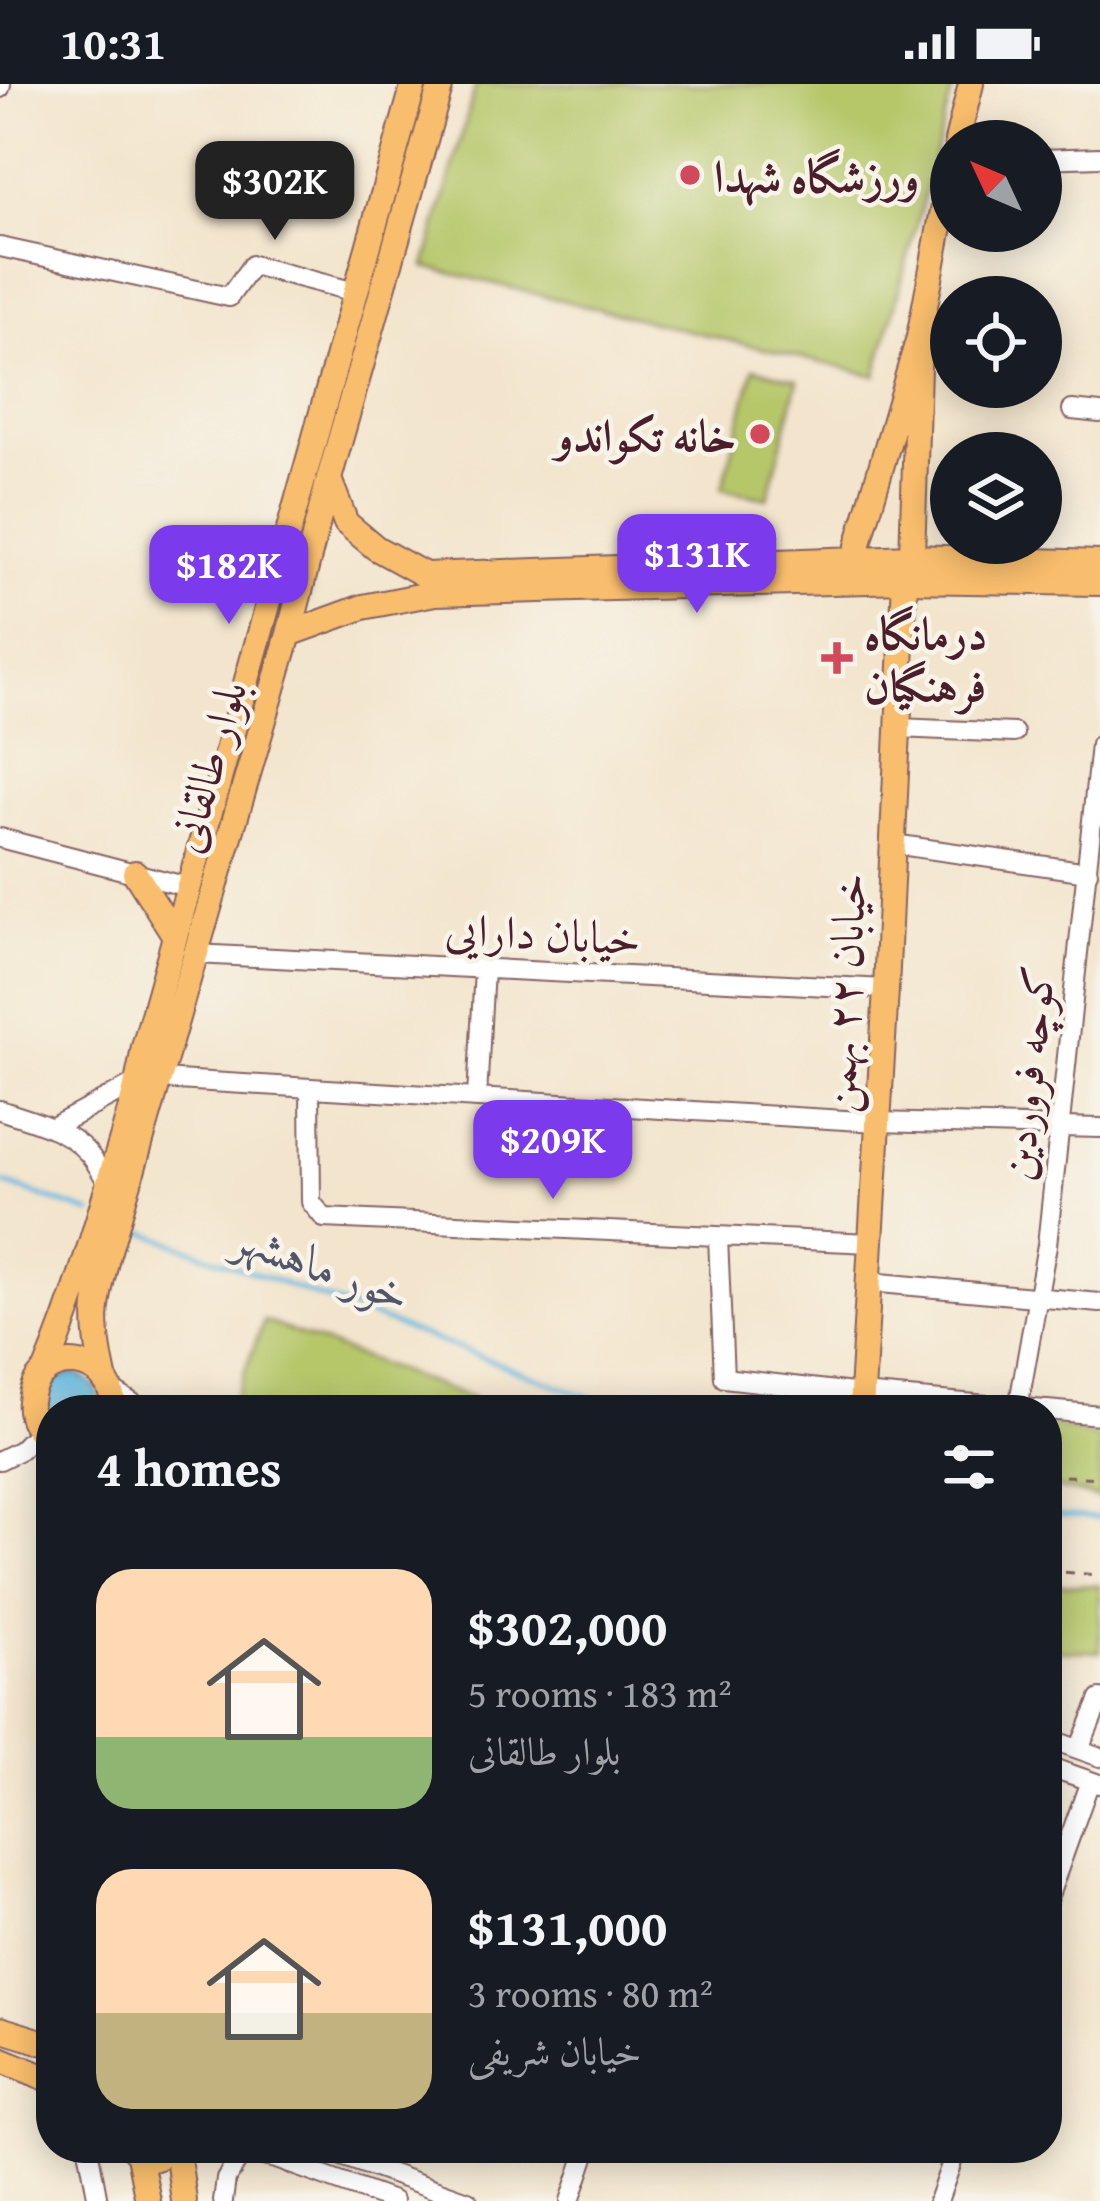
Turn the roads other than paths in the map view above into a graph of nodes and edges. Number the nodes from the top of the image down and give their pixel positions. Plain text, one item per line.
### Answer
1 (414, 84) edge
2 (441, 84) edge
3 (971, 84) edge
4 (962, 120) edge
5 (1100, 158) edge
6 (1062, 159) edge
7 (0, 247) edge
8 (935, 252) edge
9 (355, 292) junction
10 (919, 337) junction
11 (1072, 410) dead end
12 (1100, 413) edge
13 (329, 479) junction
14 (1100, 563) edge
15 (909, 569) junction
16 (854, 571) junction
17 (572, 580) junction
18 (1100, 583) edge
19 (289, 634) junction
20 (898, 728) junction
21 (1014, 733) dead end
22 (1100, 745) edge
23 (0, 838) edge
24 (893, 844) junction
25 (1088, 872) junction
26 (135, 873) junction
27 (188, 887) junction
28 (175, 936) junction
29 (195, 954) junction
30 (484, 969) junction
31 (886, 989) junction
32 (149, 1081) junction
33 (310, 1088) junction
34 (477, 1098) junction
35 (0, 1110) edge
36 (878, 1122) junction
37 (1062, 1127) junction
38 (51, 1128) junction
39 (1100, 1128) edge
40 (114, 1188) junction
41 (718, 1237) junction
42 (871, 1244) junction
43 (99, 1251) junction
44 (868, 1282) junction
45 (1040, 1297) junction
46 (1100, 1303) edge
47 (45, 1372) junction
48 (109, 1392) edge
49 (821, 1395) edge
50 (861, 1395) edge
51 (1021, 1395) edge
52 (1062, 1411) edge
53 (1100, 1414) edge
54 (36, 1421) edge
55 (36, 1445) edge
56 (0, 1460) edge
57 (1100, 1699) edge
58 (1062, 1743) edge
59 (1079, 1749) junction
60 (1100, 1757) edge
61 (1062, 1771) edge
62 (1095, 1783) edge
63 (1062, 1864) edge
64 (0, 2030) edge
65 (36, 2041) edge
66 (0, 2059) edge
67 (36, 2074) edge
68 (91, 2163) edge
69 (139, 2163) edge
70 (179, 2163) edge
71 (232, 2163) edge
72 (289, 2163) edge
73 (361, 2163) edge
74 (583, 2163) edge
75 (952, 2163) edge
76 (98, 2201) edge
77 (148, 2201) edge
78 (184, 2201) edge
79 (223, 2201) edge
80 (393, 2201) edge
81 (468, 2201) edge
82 (570, 2201) edge
83 (938, 2201) edge

1 - 9 main road, بلوار طالقانی
2 - 13 main road, بلوار طالقانی
3 - 4 main road
5 - 6 street
7 - 9 street
8 - 10 main road
9 - 27 main road, بلوار طالقانی
10 - 15 main road, خیابان ۲۲ بهمن
10 - 16 main road
11 - 12 street
13 - 17 main road
13 - 19 main road, بلوار طالقانی
14 - 15 main road
15 - 16 main road
15 - 18 main road
15 - 20 main road, خیابان ۲۲ بهمن
16 - 17 main road
17 - 19 main road
19 - 29 main road, بلوار طالقانی
20 - 21 street
20 - 24 main road, خیابان ۲۲ بهمن
22 - 25 street, کوچه فروردین
23 - 26 street
24 - 25 street
24 - 31 main road, خیابان ۲۲ بهمن
25 - 37 street, کوچه فروردین
26 - 27 street
26 - 28 main road
27 - 28 main road, بلوار طالقانی
28 - 32 main road, بلوار طالقانی
29 - 30 street, خیابان دارایی
29 - 32 main road, بلوار طالقانی
30 - 31 street, خیابان دارایی
30 - 34 street
31 - 36 main road, خیابان ۲۲ بهمن
32 - 33 street
32 - 38 street
32 - 40 main road, بلوار طالقانی
33 - 34 street
33 - 41 street
34 - 36 street
35 - 38 street
36 - 37 street
36 - 42 main road, خیابان ۲۲ بهمن
37 - 39 street
37 - 45 street, کوچه فروردین
38 - 40 street
40 - 43 main road, بلوار طالقانی
41 - 42 street
41 - 49 street
42 - 44 main road, خیابان ۲۲ بهمن
43 - 47 main road
43 - 48 main road
44 - 45 street
44 - 50 main road, خیابان ۲۲ بهمن
45 - 46 street
45 - 51 street, کوچه فروردین
47 - 48 main road
47 - 54 main road
52 - 53 street
55 - 56 street
57 - 59 street
58 - 59 street
59 - 60 street
61 - 62 street
62 - 63 street
64 - 65 main road
66 - 67 main road
68 - 76 street
69 - 77 main road
70 - 78 main road
71 - 79 street
72 - 80 street
73 - 81 street
74 - 82 street
75 - 83 street

